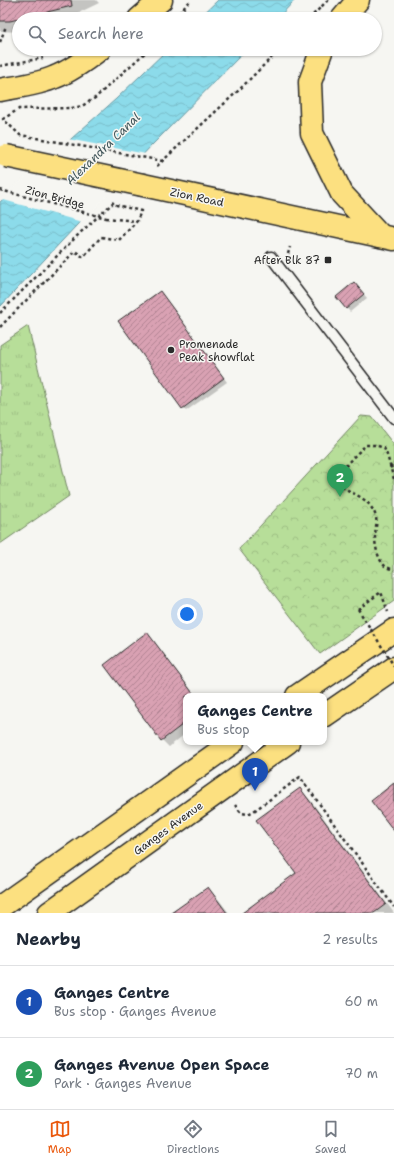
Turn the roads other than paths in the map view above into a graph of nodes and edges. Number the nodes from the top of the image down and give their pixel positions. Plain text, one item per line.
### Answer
1 (160, 0) edge
2 (358, 0) edge
3 (147, 12) edge
4 (348, 12) edge
5 (90, 56) edge
6 (319, 56) edge
7 (0, 90) edge
8 (3, 156) edge
9 (387, 238) edge
10 (271, 256) dead end
11 (394, 418) edge
12 (391, 620) edge
13 (394, 667) edge
14 (301, 693) edge
15 (327, 714) edge
16 (229, 745) edge
17 (284, 745) edge
18 (0, 907) edge
19 (49, 913) edge

1 - 3 main road
2 - 4 main road
5 - 7 main road
6 - 9 main road
8 - 9 main road, Zion Road, bridge
10 - 11 lane
12 - 14 main road
13 - 15 main road
16 - 18 main road
17 - 19 main road, Ganges Avenue

